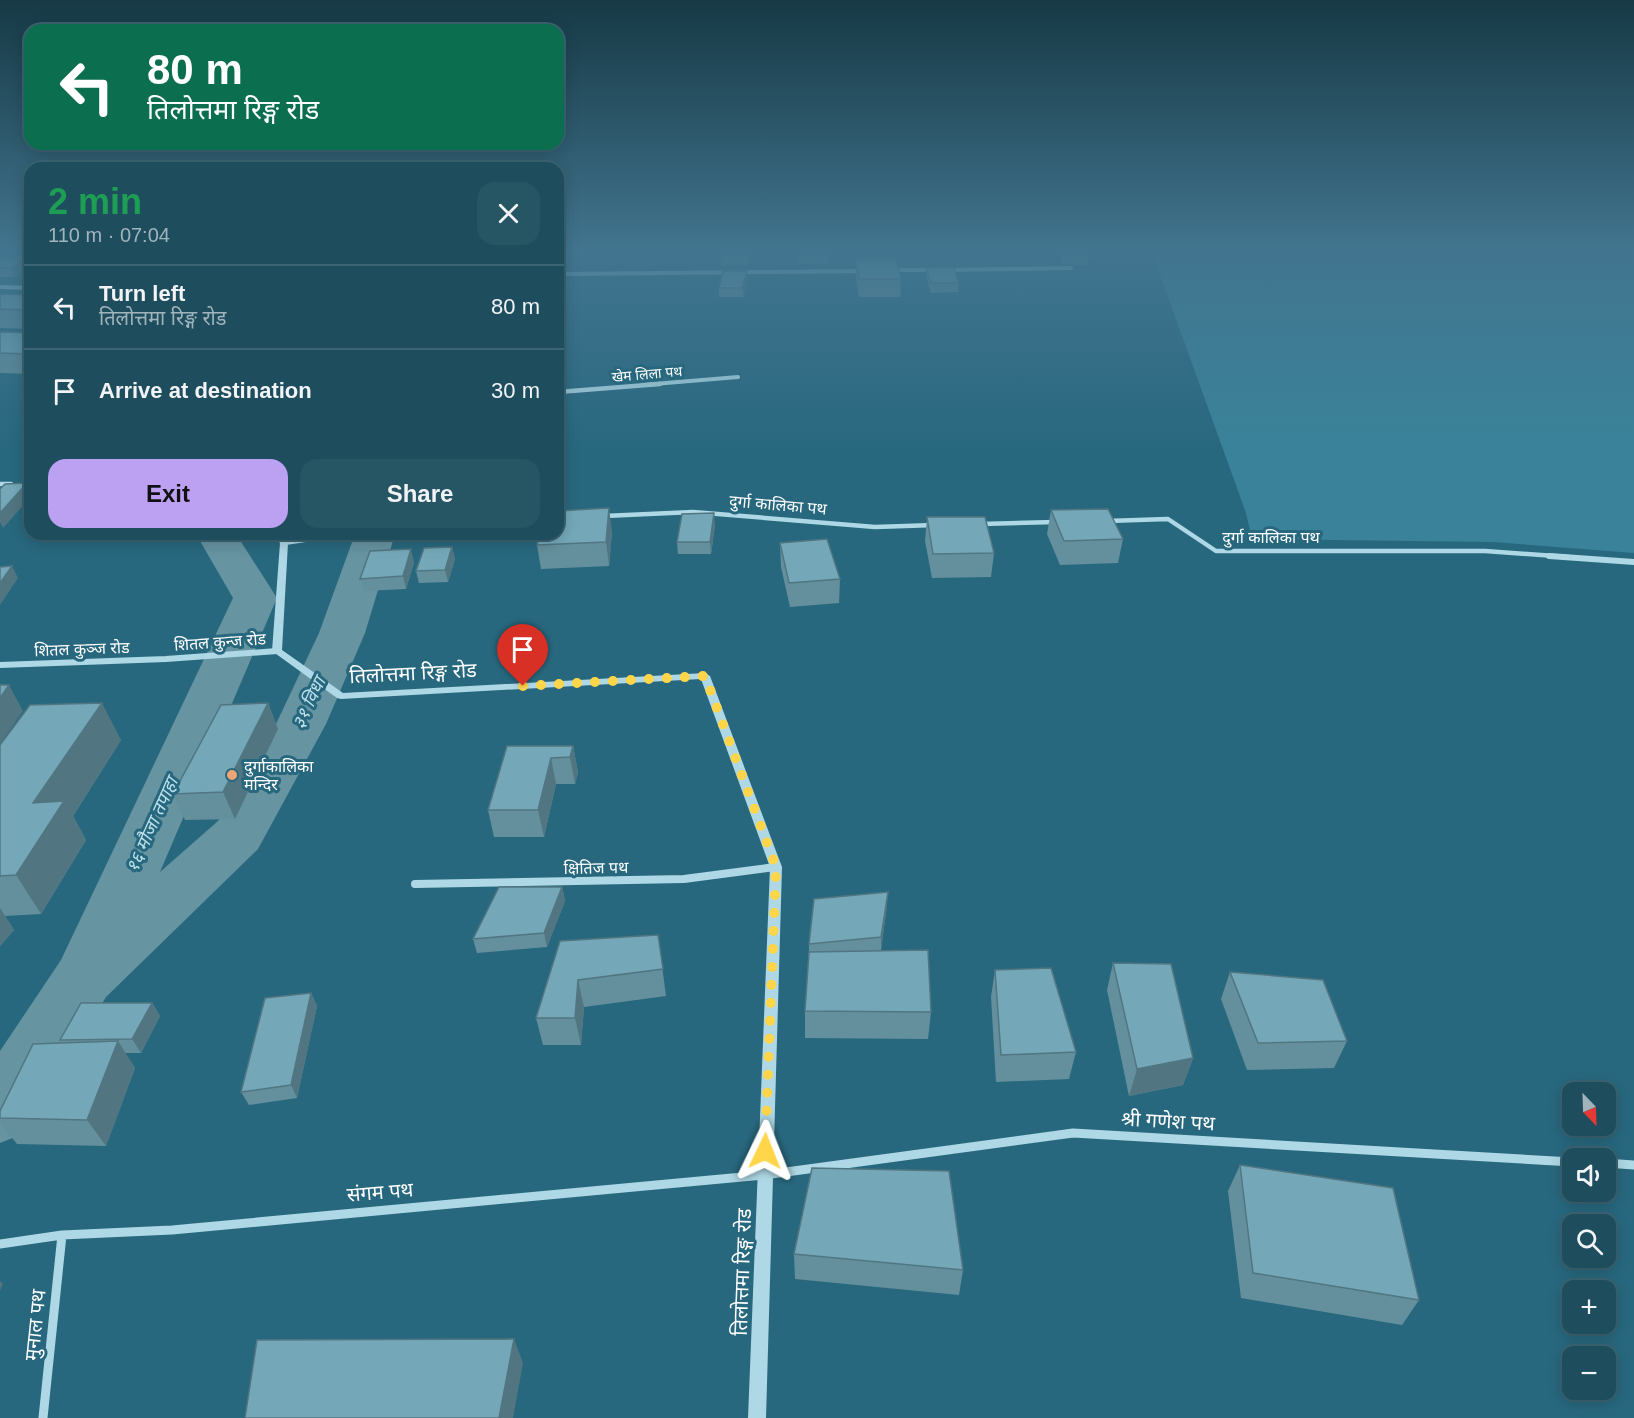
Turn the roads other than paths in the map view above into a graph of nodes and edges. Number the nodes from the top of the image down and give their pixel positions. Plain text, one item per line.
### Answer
1 (738, 377) dead end
2 (564, 392) edge
3 (0, 484) edge
4 (20, 484) edge
5 (592, 517) edge
6 (1098, 521) edge
7 (1063, 522) edge
8 (946, 525) edge
9 (969, 525) edge
10 (283, 540) edge
11 (305, 540) edge
12 (286, 543) junction
13 (1634, 562) edge
14 (278, 652) junction
15 (166, 659) joint
16 (0, 665) edge
17 (776, 867) junction
18 (415, 884) dead end
19 (1562, 1161) edge
20 (1616, 1164) edge
21 (1634, 1165) edge
22 (764, 1175) junction
23 (62, 1235) junction
24 (0, 1244) edge
25 (43, 1418) edge
26 (757, 1418) edge

1 - 2 street, खेम लिला पथ
3 - 4 street
5 - 8 street, दुर्गा कालिका पथ
6 - 13 street, दुर्गा कालिका पथ
7 - 9 street
10 - 12 street
11 - 12 street
12 - 14 street
14 - 15 street, शितल कुन्ज रोड
14 - 17 street, तिलोत्तमा रिङ्ग रोड
15 - 16 street, शितल कुञ्ज रोड
17 - 18 street, क्षितिज पथ
17 - 22 street, तिलोत्तमा रिङ्ग रोड
19 - 22 street, श्री गणेश पथ
20 - 21 street
22 - 23 street, संगम पथ
22 - 26 street, तिलोत्तमा रिङ्ग रोड
23 - 24 street, संगम पथ
23 - 25 street, मुनाल पथ

